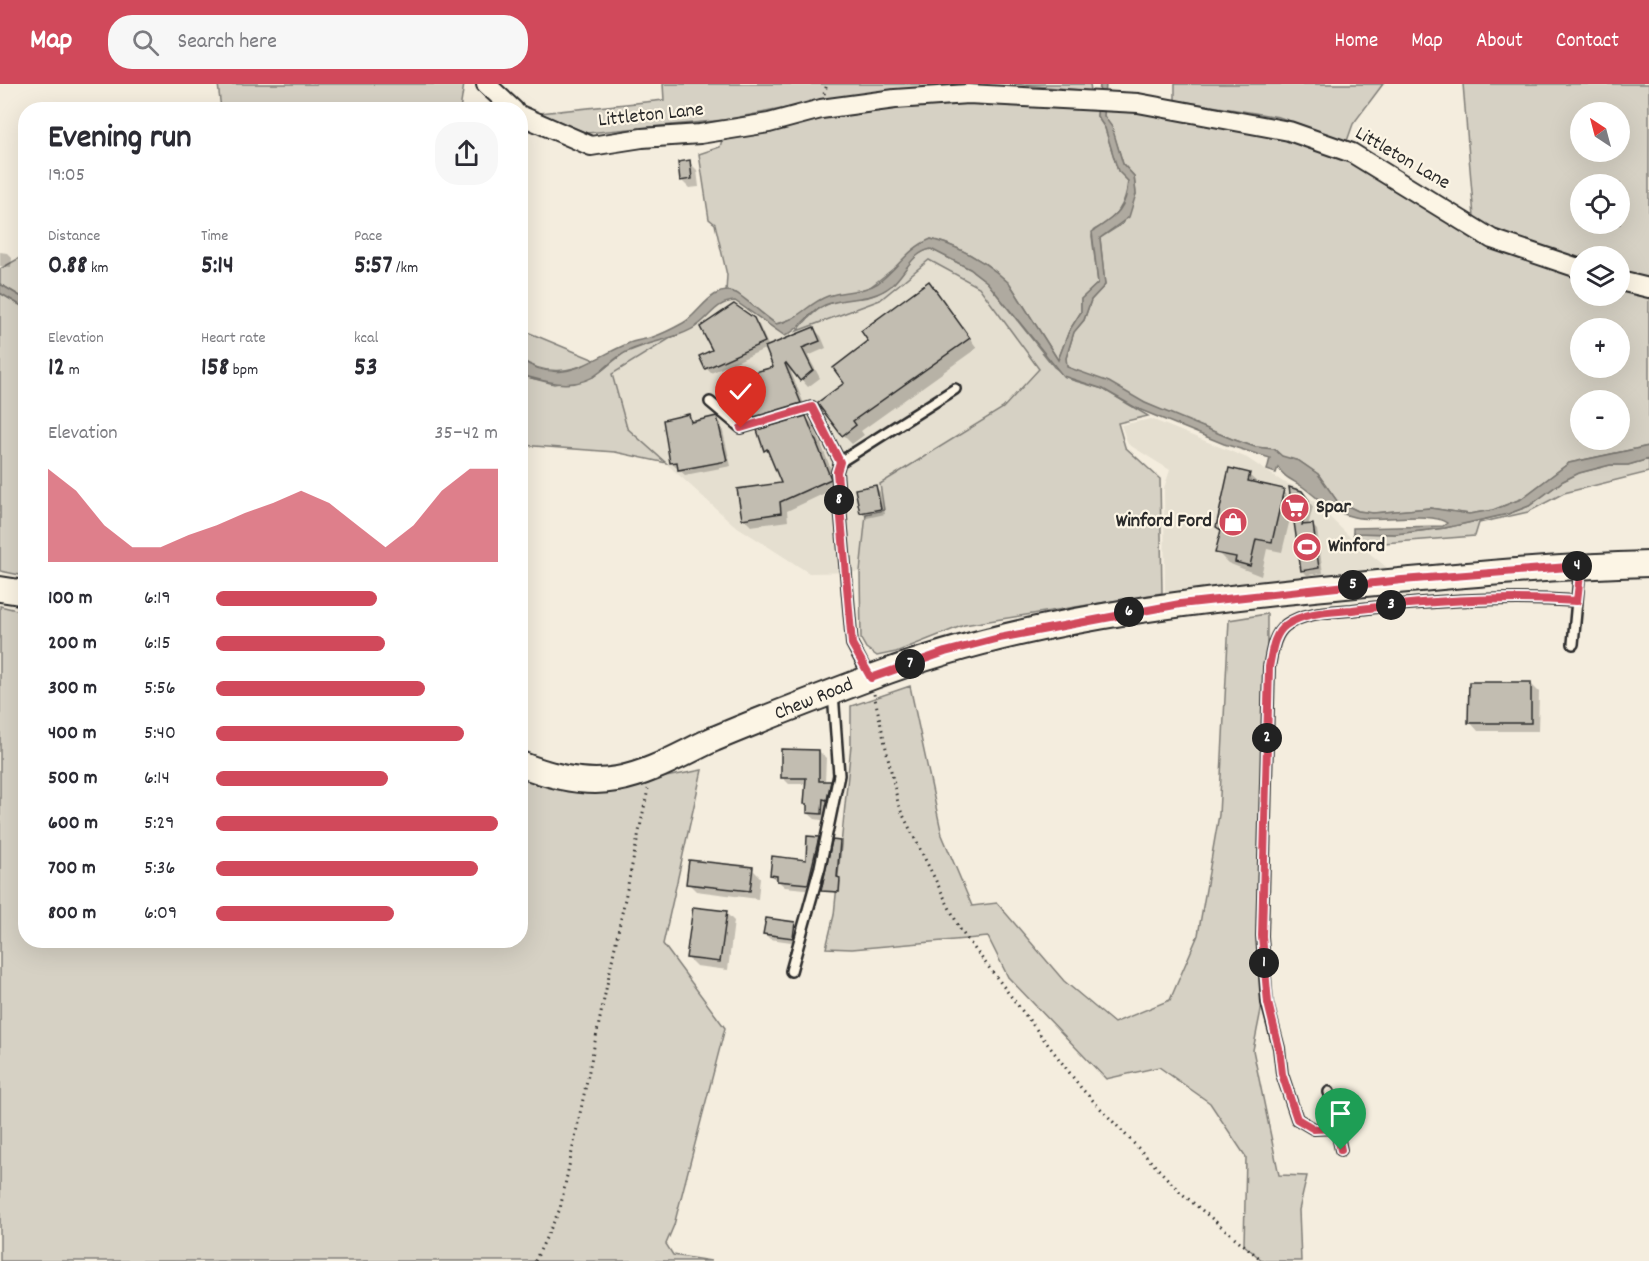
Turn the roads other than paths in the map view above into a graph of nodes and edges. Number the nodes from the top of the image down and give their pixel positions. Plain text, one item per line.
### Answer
1 (486, 84) edge
2 (505, 102) edge
3 (528, 118) edge
4 (1570, 265) edge
5 (1630, 283) edge
6 (1649, 288) edge
7 (955, 390) dead end
8 (710, 402) dead end
9 (840, 462) junction
10 (1649, 564) edge
11 (1581, 566) junction
12 (0, 589) edge
13 (18, 592) edge
14 (1577, 601) junction
15 (1573, 644) dead end
16 (871, 678) junction
17 (833, 693) junction
18 (528, 767) edge
19 (791, 971) dead end
20 (1329, 1092) dead end
21 (1336, 1128) junction
22 (1341, 1150) dead end

1 - 2 street
3 - 4 street, Littleton Lane
5 - 6 street
7 - 9 lane
8 - 9 lane
9 - 16 lane
10 - 11 main road, Chew Road
11 - 14 lane
11 - 16 main road, Chew Road
12 - 13 main road
14 - 15 lane
14 - 21 lane
16 - 17 main road, Chew Road
17 - 18 main road, Chew Road
17 - 19 lane
20 - 21 lane
21 - 22 lane

